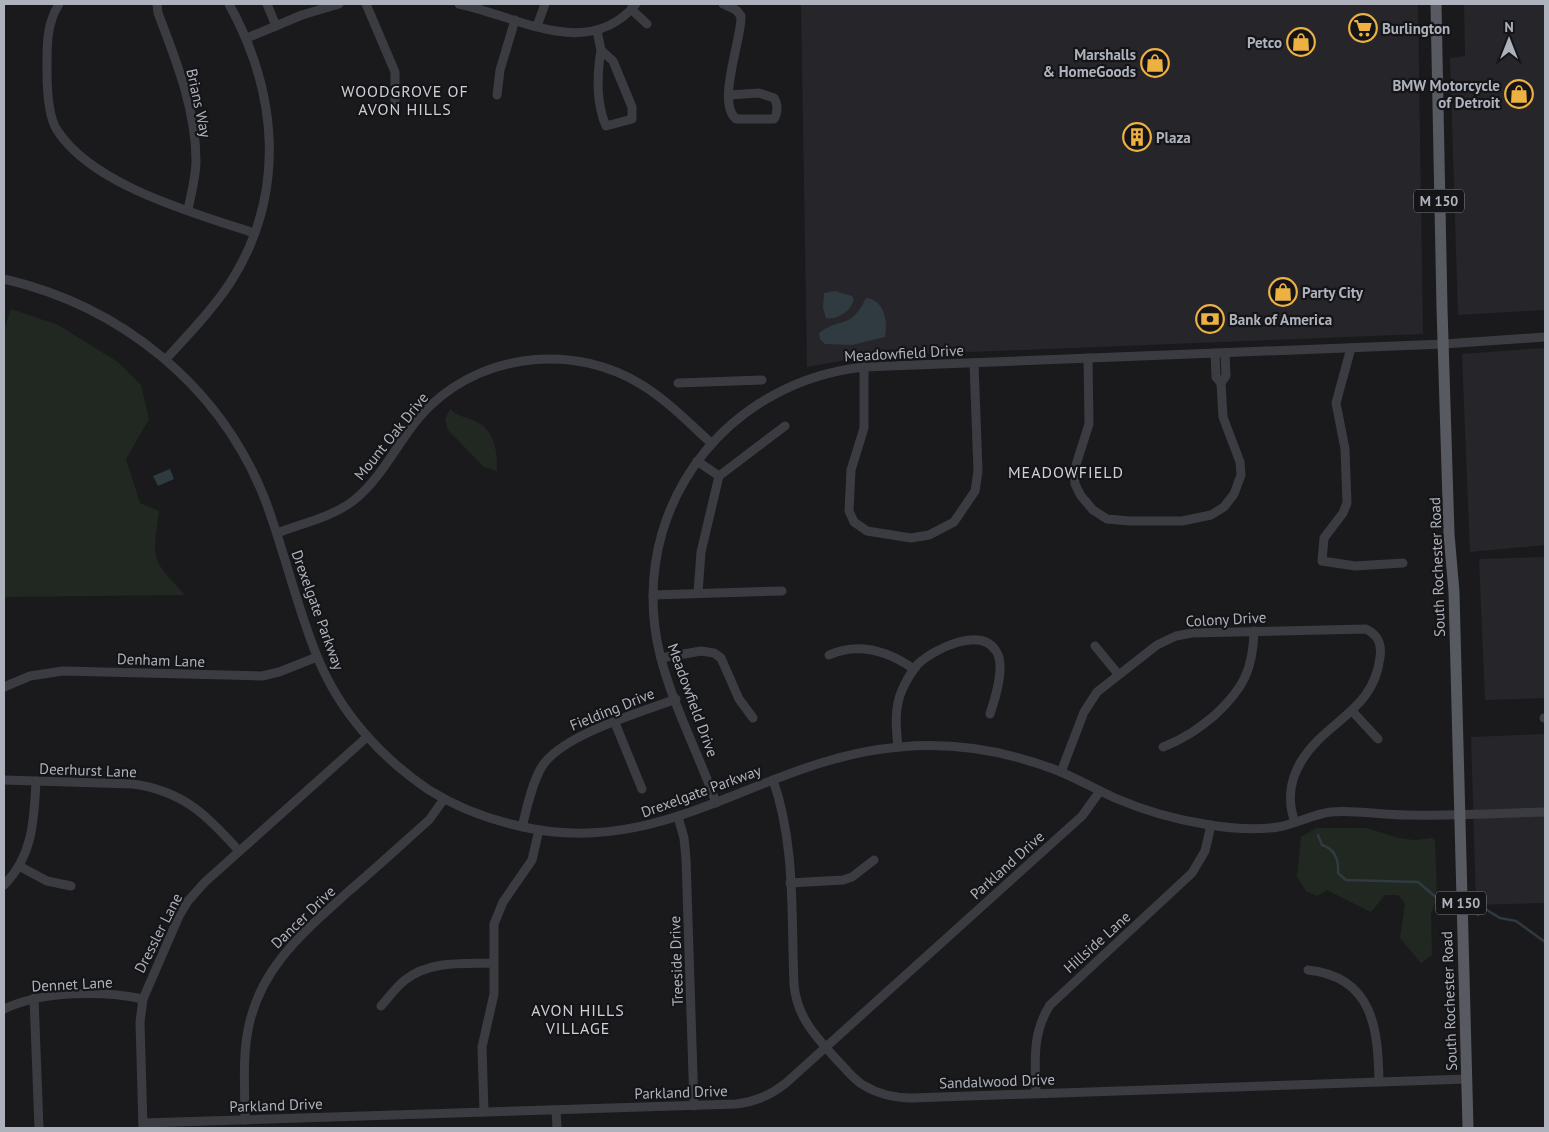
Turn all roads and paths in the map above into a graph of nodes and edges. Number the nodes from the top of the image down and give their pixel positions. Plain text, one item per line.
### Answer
1 (60, 4) edge
2 (157, 4) edge
3 (229, 4) edge
4 (267, 4) edge
5 (339, 4) edge
6 (366, 4) edge
7 (465, 4) edge
8 (545, 4) edge
9 (723, 4) edge
10 (1436, 4) edge
11 (634, 6) edge
12 (515, 20) junction
13 (647, 24) dead end
14 (276, 26) junction
15 (537, 26) junction
16 (597, 31) junction
17 (247, 38) junction
18 (600, 50) junction
19 (729, 94) junction
20 (497, 95) dead end
21 (395, 103) dead end
22 (188, 210) junction
23 (254, 233) junction
24 (4, 279) edge
25 (1545, 337) edge
26 (1444, 344) junction
27 (1351, 348) junction
28 (1215, 353) junction
29 (1225, 353) junction
30 (1088, 358) junction
31 (166, 359) junction
32 (974, 363) junction
33 (864, 367) junction
34 (762, 380) dead end
35 (678, 383) dead end
36 (1221, 383) junction
37 (785, 426) dead end
38 (711, 443) junction
39 (697, 461) junction
40 (719, 476) junction
41 (276, 533) junction
42 (1403, 563) dead end
43 (782, 590) dead end
44 (698, 593) junction
45 (653, 595) junction
46 (1254, 631) junction
47 (1095, 646) dead end
48 (828, 655) dead end
49 (317, 657) junction
50 (661, 658) junction
51 (914, 669) junction
52 (1118, 674) junction
53 (4, 687) edge
54 (676, 699) junction
55 (1352, 711) junction
56 (990, 714) dead end
57 (753, 718) dead end
58 (615, 722) junction
59 (367, 737) junction
60 (1378, 739) dead end
61 (898, 747) junction
62 (1163, 747) dead end
63 (1061, 772) junction
64 (4, 780) edge
65 (773, 780) junction
66 (36, 781) junction
67 (642, 789) dead end
68 (1100, 791) junction
69 (444, 799) junction
70 (716, 803) junction
71 (1545, 812) edge
72 (1458, 815) junction
73 (678, 817) junction
74 (1295, 822) junction
75 (1211, 825) junction
76 (522, 827) junction
77 (539, 830) junction
78 (238, 851) junction
79 (874, 860) dead end
80 (19, 866) junction
81 (790, 883) junction
82 (4, 885) edge
83 (71, 886) dead end
84 (493, 963) junction
85 (1308, 970) dead end
86 (34, 998) junction
87 (143, 999) junction
88 (381, 1006) dead end
89 (4, 1009) edge
90 (825, 1047) junction
91 (1467, 1079) junction
92 (1379, 1082) junction
93 (1036, 1093) junction
94 (694, 1106) junction
95 (556, 1110) junction
96 (484, 1112) junction
97 (245, 1120) junction
98 (143, 1126) edge
99 (39, 1128) edge
100 (557, 1128) edge
101 (1468, 1128) edge

1 - 22 street
2 - 22 street, Brians Way
3 - 17 street
4 - 14 street
5 - 14 street
6 - 21 street
7 - 12 street
8 - 15 street
9 - 19 street
10 - 26 main road, South Rochester Road / M 150
11 - 13 street
11 - 16 street
12 - 15 street
12 - 20 street
14 - 17 street
15 - 16 street
16 - 18 street
17 - 23 street
18 - 18 street
19 - 19 street
22 - 23 street
23 - 31 street
24 - 31 street, Drexelgate Parkway
25 - 26 street, Meadowfield Drive
26 - 27 street, Meadowfield Drive
26 - 72 main road, South Rochester Road / M 150
27 - 29 street, Meadowfield Drive
27 - 42 street
28 - 29 street, Meadowfield Drive
28 - 30 street, Meadowfield Drive
28 - 36 street
29 - 36 street
30 - 32 street, Meadowfield Drive
30 - 36 street
31 - 41 street, Drexelgate Parkway
32 - 33 street, Meadowfield Drive
32 - 33 street
33 - 38 street, Meadowfield Drive
34 - 35 street
37 - 40 street
38 - 39 street, Meadowfield Drive
38 - 41 street, Mount Oak Drive
39 - 40 street
39 - 45 street, Meadowfield Drive
40 - 44 street
41 - 49 street, Drexelgate Parkway
43 - 44 street
44 - 45 street
45 - 50 street, Meadowfield Drive
46 - 52 street, Colony Drive
46 - 55 street, Colony Drive
46 - 62 street
47 - 52 street
48 - 51 street
49 - 53 street, Denham Lane
49 - 59 street, Drexelgate Parkway
50 - 54 street, Meadowfield Drive
50 - 57 street
51 - 56 street
51 - 61 street
52 - 63 street, Colony Drive
54 - 58 street, Fielding Drive
54 - 70 street, Meadowfield Drive
55 - 60 street
55 - 74 street, Colony Drive
58 - 67 street
58 - 76 street, Fielding Drive
59 - 69 street, Drexelgate Parkway
59 - 78 street, Dressler Lane
61 - 63 street, Drexelgate Parkway
61 - 65 street, Drexelgate Parkway
63 - 68 street, Drexelgate Parkway
64 - 66 street, Deerhurst Lane
65 - 70 street, Drexelgate Parkway
65 - 81 street, Sandalwood Drive
66 - 78 street, Deerhurst Lane
66 - 80 street
68 - 75 street, Drexelgate Parkway
68 - 90 street, Parkland Drive
69 - 76 street, Drexelgate Parkway
69 - 97 street, Dancer Drive
70 - 73 street, Drexelgate Parkway
71 - 72 street, Drexelgate Parkway
72 - 74 street, Drexelgate Parkway
72 - 91 main road, South Rochester Road / M 150
73 - 77 street, Drexelgate Parkway
73 - 94 street, Treeside Drive
74 - 75 street, Drexelgate Parkway
75 - 93 street, Hillside Lane
76 - 77 street, Drexelgate Parkway
77 - 84 street
78 - 87 street, Dressler Lane
79 - 81 street
80 - 82 street
80 - 83 street
81 - 90 street, Sandalwood Drive
84 - 88 street
84 - 96 street
85 - 92 street
86 - 87 street, Dennet Lane
86 - 89 street, Dennet Lane
86 - 99 street
87 - 98 street, Dressler Lane
90 - 93 street, Sandalwood Drive
90 - 94 street, Parkland Drive
91 - 92 street, Sandalwood Drive
91 - 101 main road, South Rochester Road / M 150
92 - 93 street, Sandalwood Drive
94 - 95 street, Parkland Drive
95 - 96 street, Parkland Drive
95 - 100 street
96 - 97 street, Parkland Drive
97 - 98 street, Parkland Drive

